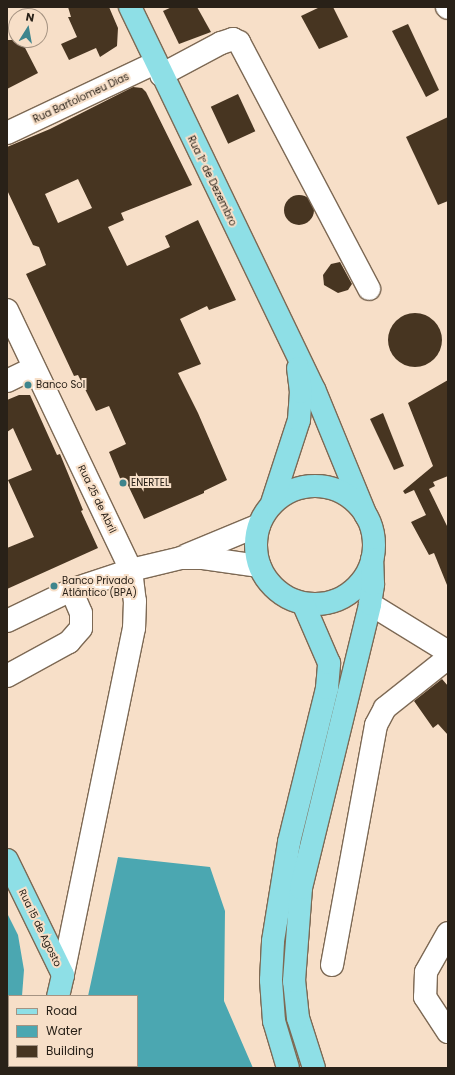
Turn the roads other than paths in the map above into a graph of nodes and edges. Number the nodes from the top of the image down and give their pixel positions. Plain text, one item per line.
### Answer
1 (130, 7) edge
2 (158, 69) junction
3 (7, 133) edge
4 (369, 290) dead end
5 (7, 310) edge
6 (296, 355) junction
7 (34, 368) junction
8 (7, 381) edge
9 (272, 503) junction
10 (366, 516) junction
11 (259, 525) junction
12 (180, 558) junction
13 (372, 559) junction
14 (259, 566) junction
15 (131, 570) junction
16 (71, 590) junction
17 (303, 603) junction
18 (370, 604) junction
19 (7, 621) edge
20 (448, 652) edge
21 (448, 658) edge
22 (7, 676) edge
23 (7, 860) edge
24 (448, 933) edge
25 (332, 964) dead end
26 (63, 975) junction
27 (58, 995) edge
28 (448, 1032) edge
29 (288, 1068) edge
30 (314, 1068) edge

1 - 2 main road, Rua 1º de Dezembro
2 - 3 street, Rua Bartolomeu Dias
2 - 4 street, Rua Bartolomeu Dias
2 - 6 main road, Rua 1º de Dezembro
5 - 7 street, Rua 25 de Abril
6 - 9 main road, Rua 1º de Dezembro
6 - 10 main road, Rua 1º de Dezembro
7 - 8 street
7 - 15 street, Rua 25 de Abril
9 - 10 main road
9 - 11 main road
10 - 13 main road
11 - 12 street
11 - 14 main road
12 - 14 street
12 - 15 street
13 - 17 main road
13 - 18 main road
14 - 17 main road
15 - 16 street
15 - 26 street, Rua 25 de Abril
16 - 19 street
16 - 22 street
17 - 29 main road
18 - 20 street
18 - 30 main road
21 - 25 street
23 - 26 main road, Rua 15 de Agosto
24 - 28 street
26 - 27 main road

